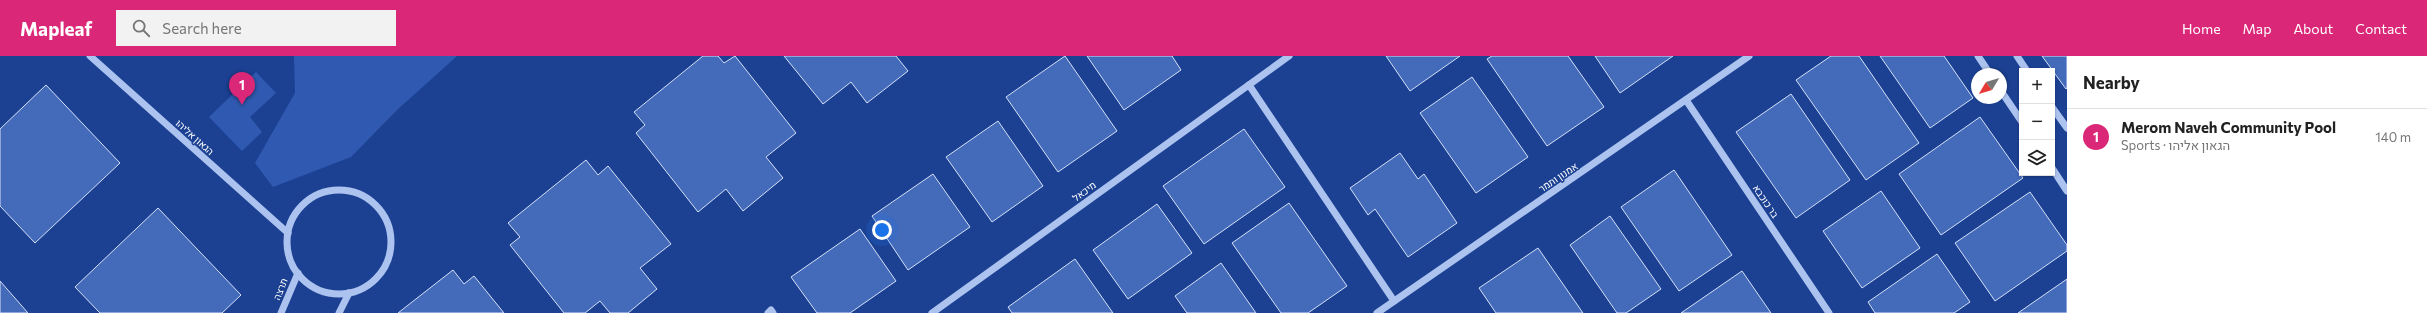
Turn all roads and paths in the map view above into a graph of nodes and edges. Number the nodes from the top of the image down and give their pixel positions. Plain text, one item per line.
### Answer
1 (90, 56) edge
2 (1289, 56) edge
3 (1749, 56) edge
4 (1978, 56) edge
5 (2017, 56) edge
6 (1986, 68) edge
7 (2026, 68) edge
8 (1248, 85) junction
9 (1686, 100) junction
10 (2007, 100) edge
11 (2055, 111) edge
12 (2019, 118) edge
13 (2067, 128) edge
14 (2055, 173) edge
15 (2067, 191) edge
16 (288, 233) junction
17 (298, 273) junction
18 (349, 293) junction
19 (1394, 301) junction
20 (281, 313) edge
21 (339, 313) edge
22 (768, 313) edge
23 (773, 313) edge
24 (932, 313) edge
25 (1377, 313) edge
26 (1829, 313) edge

1 - 16 street, הגאון אליהו
2 - 8 street, מיכאל
3 - 9 street, אמנון ותמר
4 - 6 street
5 - 7 street
8 - 19 street
8 - 24 street, מיכאל
9 - 19 street, אמנון ותמר
9 - 26 street, בר כוכבא
10 - 12 street
11 - 13 street
14 - 15 street
16 - 17 street
16 - 18 street
17 - 18 street
17 - 20 street, תרצה
18 - 21 street
19 - 25 street, אמנון ותמר
22 - 23 street

